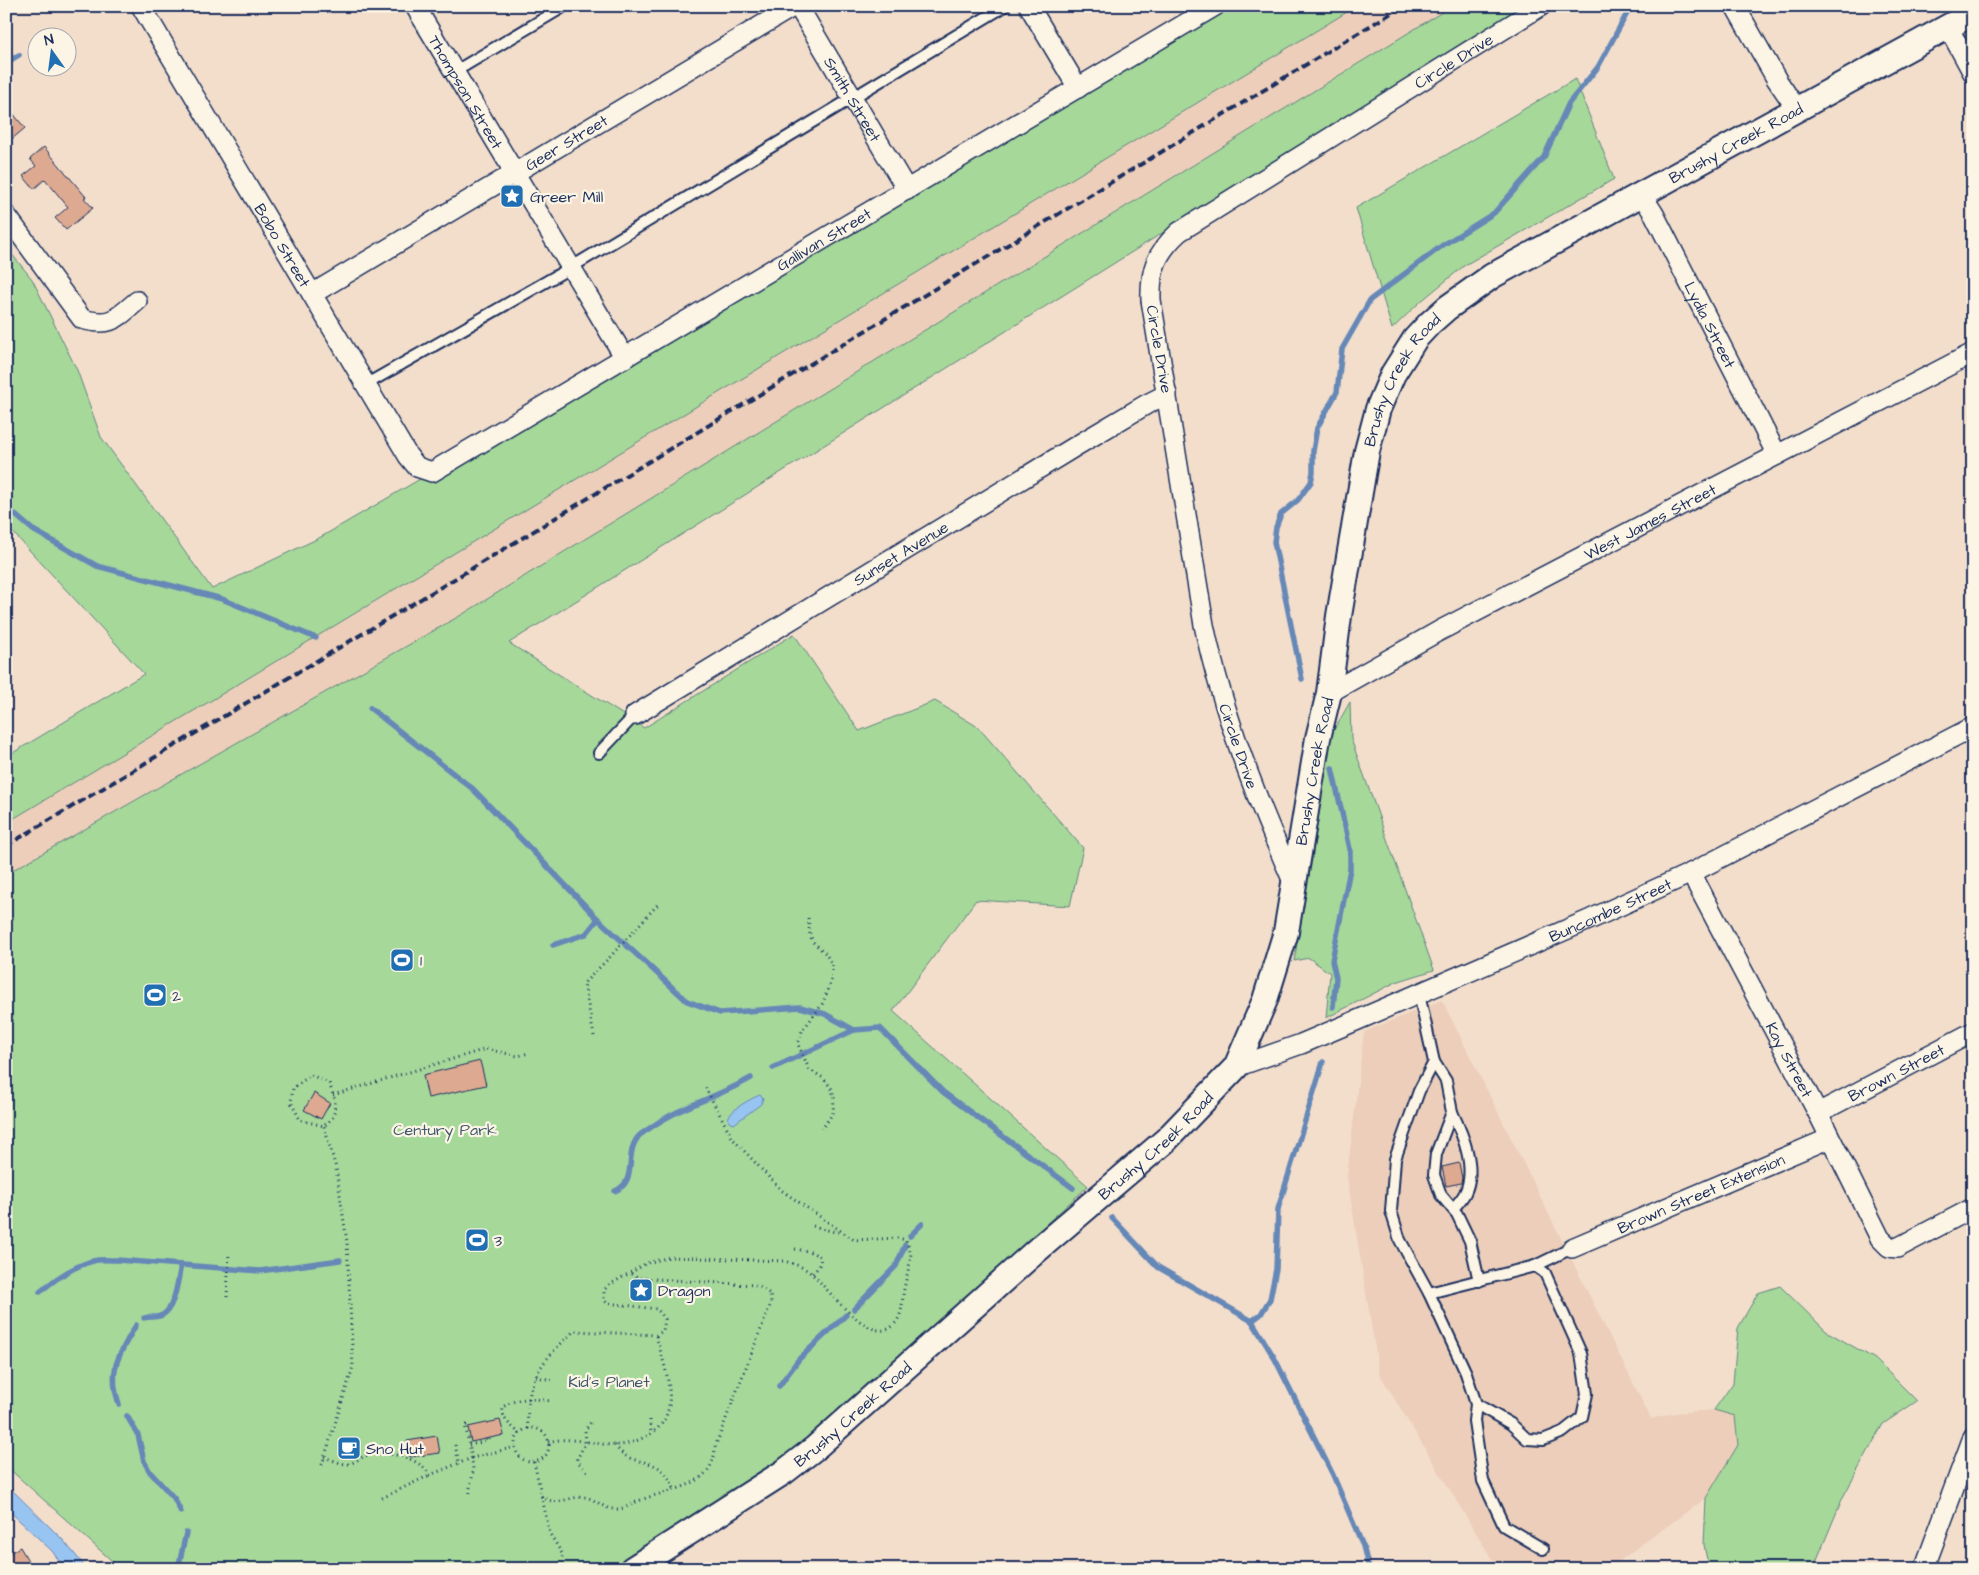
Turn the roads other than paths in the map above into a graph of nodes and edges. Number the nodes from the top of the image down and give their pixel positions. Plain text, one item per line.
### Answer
1 (141, 6) edge
2 (415, 6) edge
3 (565, 6) edge
4 (794, 6) edge
5 (798, 6) edge
6 (1005, 6) edge
7 (1029, 6) edge
8 (1215, 6) edge
9 (1541, 6) edge
10 (1735, 6) edge
11 (1973, 13) edge
12 (1948, 26) junction
13 (454, 72) junction
14 (1973, 73) edge
15 (1078, 88) junction
16 (852, 97) junction
17 (1796, 108) junction
18 (514, 174) junction
19 (907, 190) junction
20 (1641, 194) junction
21 (6, 215) edge
22 (570, 268) junction
23 (312, 294) junction
24 (137, 301) dead end
25 (1973, 353) edge
26 (625, 358) junction
27 (365, 385) junction
28 (1168, 394) junction
29 (1777, 455) junction
30 (432, 472) joint
31 (1329, 693) junction
32 (635, 715) joint
33 (1973, 727) edge
34 (599, 753) dead end
35 (1691, 873) junction
36 (1294, 884) junction
37 (1419, 994) junction
38 (1973, 1032) edge
39 (1434, 1062) junction
40 (1236, 1067) junction
41 (1452, 1112) junction
42 (1818, 1114) junction
43 (1830, 1138) junction
44 (1973, 1208) edge
45 (1453, 1209) junction
46 (1572, 1248) joint
47 (1535, 1266) junction
48 (1479, 1280) junction
49 (1429, 1293) junction
50 (1476, 1404) junction
51 (1973, 1437) edge
52 (1544, 1549) dead end
53 (632, 1569) edge
54 (1924, 1569) edge

1 - 23 street, Bobo Street
2 - 13 street, Thompson Street
3 - 13 lane
4 - 18 street, Geer Street
5 - 16 street, Smith Street
6 - 16 lane
7 - 15 street
8 - 15 street, Gallivan Street
9 - 28 street, Circle Drive
10 - 17 street
11 - 12 street, Brushy Creek Road
12 - 14 street
12 - 17 street, Brushy Creek Road
13 - 18 street, Thompson Street
15 - 19 street, Gallivan Street
16 - 19 street, Smith Street
16 - 22 lane
17 - 20 street, Brushy Creek Road
18 - 22 street, Thompson Street
18 - 23 street, Geer Street
19 - 26 street, Gallivan Street
20 - 29 street, Lydia Street
20 - 31 street, Brushy Creek Road
21 - 24 street
22 - 26 street, Thompson Street
22 - 27 lane
23 - 27 street, Bobo Street
25 - 29 street, West James Street
26 - 30 street, Gallivan Street
27 - 30 street, Bobo Street
28 - 32 street, Sunset Avenue
28 - 36 street, Circle Drive
29 - 31 street, West James Street
31 - 36 street, Brushy Creek Road
32 - 34 lane
33 - 35 street, Buncombe Street
35 - 37 street, Buncombe Street
35 - 42 street, Kay Street
36 - 40 street, Brushy Creek Road
37 - 39 lane
37 - 40 street, Buncombe Street
38 - 42 street, Brown Street
39 - 41 lane
39 - 49 lane
40 - 53 street, Brushy Creek Road
41 - 45 lane
41 - 45 lane
42 - 43 street, Kay Street
43 - 44 street, Kay Street
43 - 46 street, Brown Street Extension
45 - 48 lane
46 - 47 lane
47 - 48 lane
47 - 50 lane
48 - 49 lane
49 - 50 lane
50 - 52 lane
51 - 54 street

